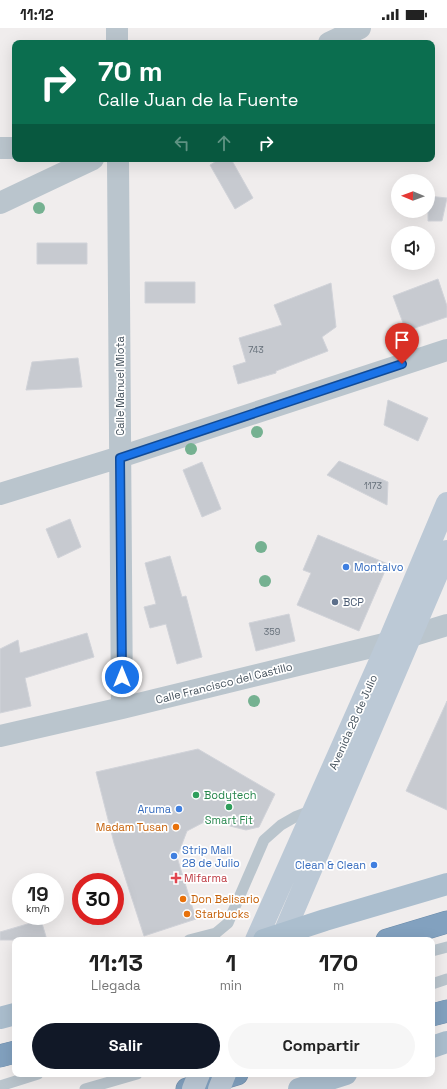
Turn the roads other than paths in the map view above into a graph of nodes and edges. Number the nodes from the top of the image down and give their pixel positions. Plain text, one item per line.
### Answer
1 (117, 28) edge
2 (356, 29) edge
3 (117, 40) edge
4 (336, 40) edge
5 (0, 148) edge
6 (12, 148) edge
7 (87, 162) edge
8 (118, 162) edge
9 (0, 203) edge
10 (447, 350) edge
11 (120, 458) junction
12 (0, 494) edge
13 (447, 502) edge
14 (447, 551) edge
15 (447, 625) edge
16 (411, 637) junction
17 (388, 643) junction
18 (122, 708) junction
19 (0, 736) edge
20 (314, 810) junction
21 (447, 884) edge
22 (447, 922) edge
23 (201, 937) edge
24 (257, 937) edge
25 (276, 937) edge
26 (279, 937) edge
27 (398, 937) edge
28 (447, 947) edge
29 (435, 950) edge
30 (447, 979) edge
31 (435, 983) edge
32 (447, 1011) edge
33 (12, 1015) edge
34 (435, 1015) edge
35 (0, 1018) edge
36 (447, 1042) edge
37 (435, 1046) edge
38 (12, 1053) edge
39 (0, 1056) edge
40 (28, 1077) edge
41 (127, 1077) edge
42 (198, 1077) edge
43 (224, 1077) edge
44 (227, 1077) edge
45 (337, 1077) edge
46 (0, 1086) edge
47 (85, 1089) edge
48 (187, 1089) edge
49 (193, 1089) edge
50 (219, 1089) edge
51 (299, 1089) edge

1 - 3 street
2 - 4 street
5 - 6 street
7 - 9 street
8 - 11 street, Calle Manuel Miota
10 - 11 street
11 - 12 street
11 - 18 street, Calle Manuel Miota
13 - 17 main road, Avenida 28 de Julio
14 - 16 main road, Avenida 28 de Julio
15 - 16 street, Calle Francisco del Castillo
16 - 17 street, Calle Francisco del Castillo
16 - 25 main road, Avenida 28 de Julio
17 - 18 street, Calle Francisco del Castillo
17 - 20 main road, Avenida 28 de Julio
18 - 19 street, Calle Francisco del Castillo
20 - 23 lane
20 - 24 main road, Avenida 28 de Julio
21 - 26 main road
22 - 27 highway
28 - 29 lane
30 - 31 lane
32 - 34 highway
33 - 35 main road
36 - 37 main road
38 - 39 highway
40 - 46 lane
41 - 47 lane
42 - 49 main road, bridge
43 - 50 main road, bridge
44 - 48 highway
45 - 51 main road

